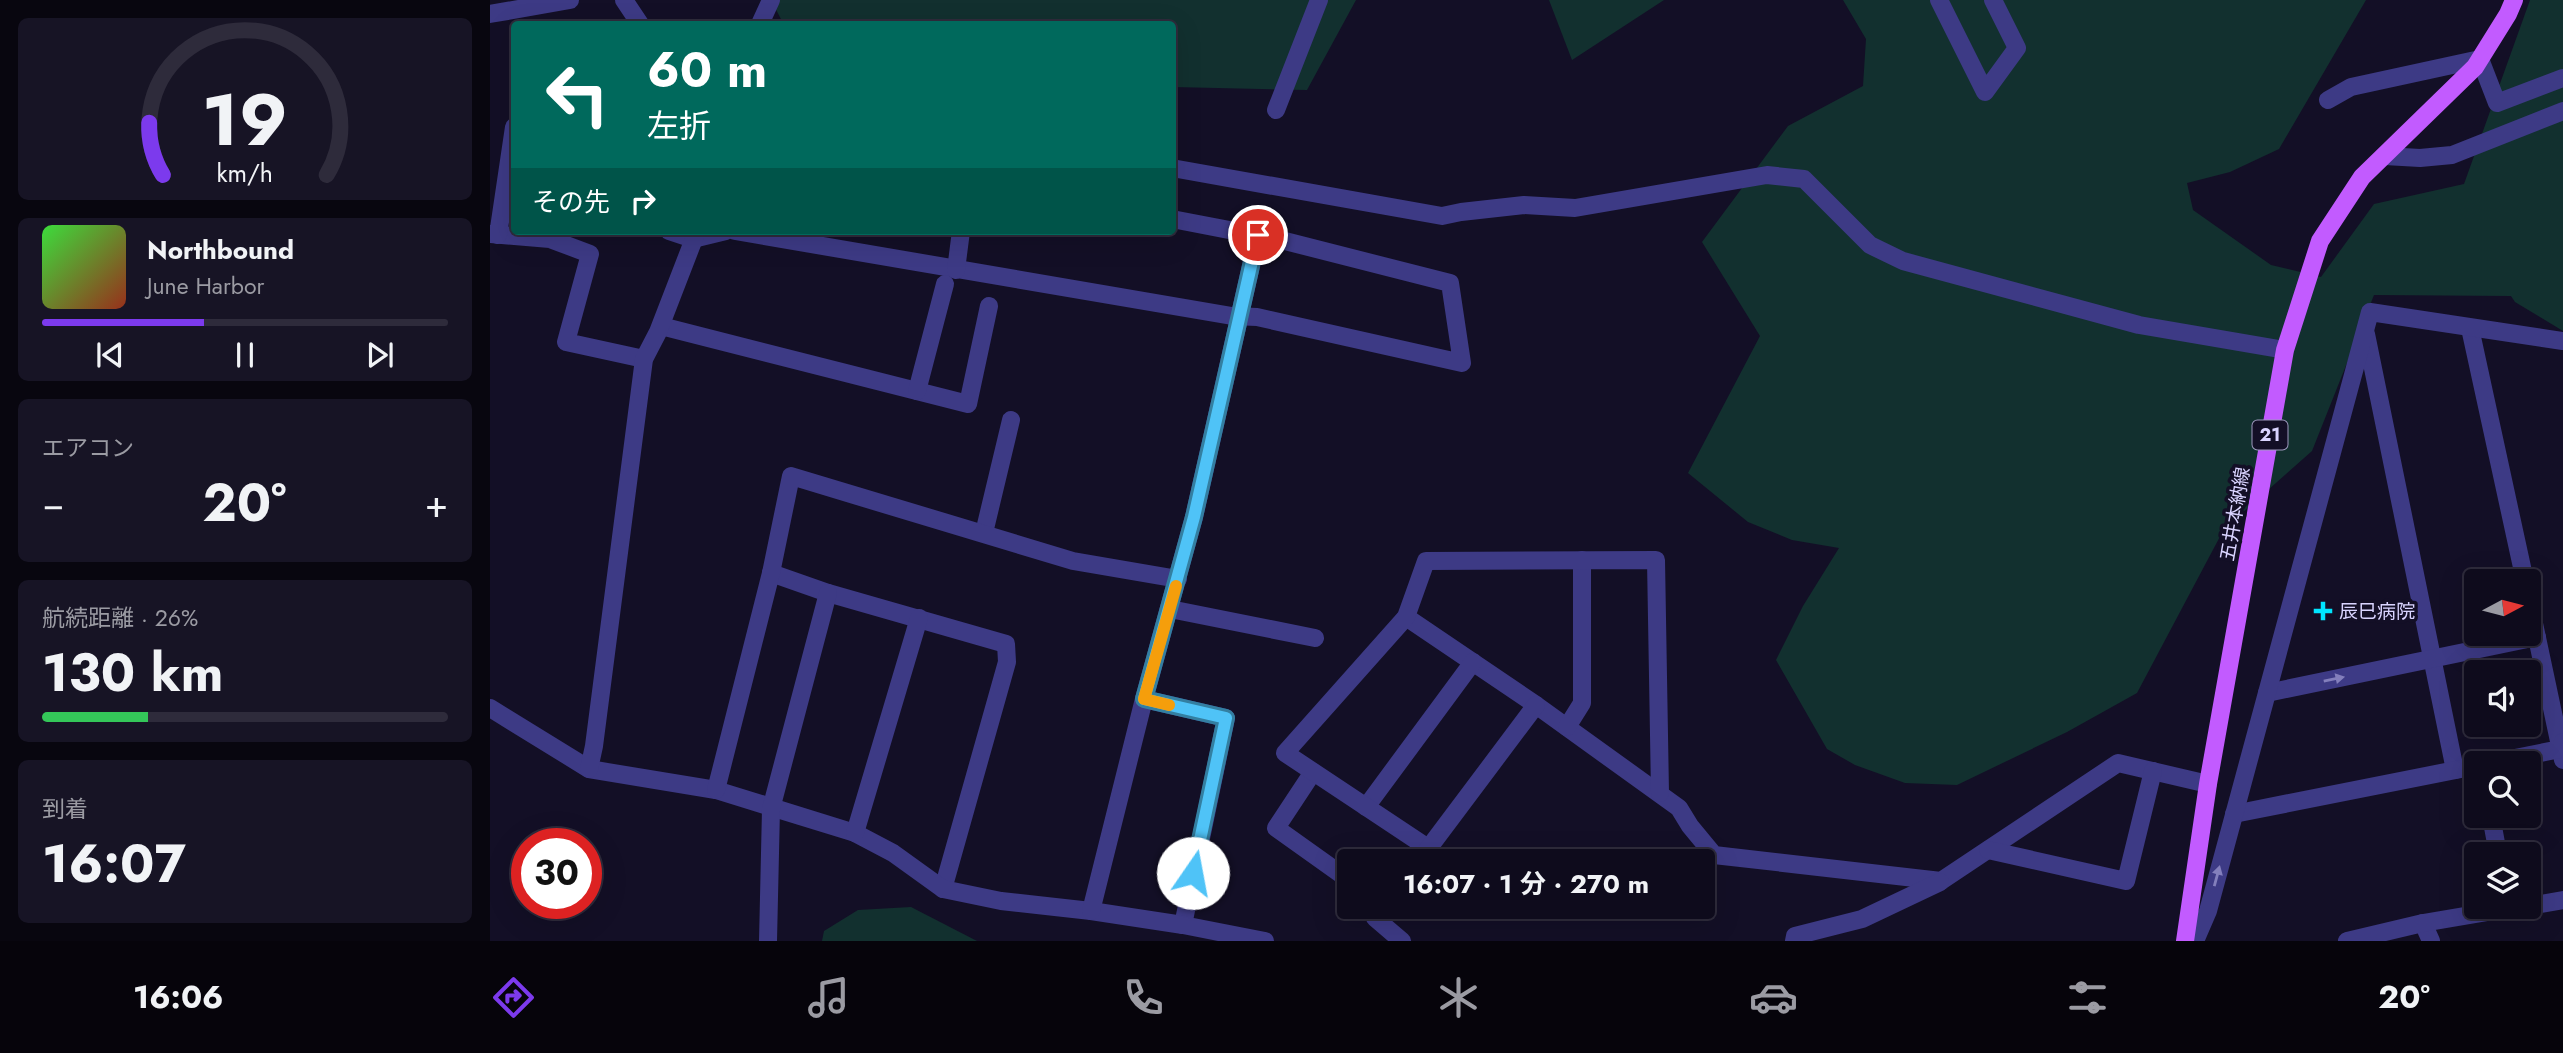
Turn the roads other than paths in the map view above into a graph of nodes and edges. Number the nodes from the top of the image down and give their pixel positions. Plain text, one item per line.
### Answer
1 (570, 0) edge
2 (624, 0) edge
3 (771, 0) edge
4 (1319, 0) edge
5 (1939, 0) edge
6 (1993, 0) edge
7 (2514, 0) edge
8 (490, 14) edge
9 (638, 21) edge
10 (761, 21) edge
11 (2480, 60) junction
12 (2563, 78) edge
13 (2328, 100) dead end
14 (1276, 110) dead end
15 (2563, 111) edge
16 (511, 143) edge
17 (2385, 156) junction
18 (1176, 169) edge
19 (1176, 220) edge
20 (494, 234) edge
21 (544, 235) edge
22 (695, 235) edge
23 (754, 235) edge
24 (960, 235) edge
25 (1258, 235) junction
26 (951, 277) junction
27 (989, 306) dead end
28 (1239, 316) junction
29 (661, 326) junction
30 (2470, 328) junction
31 (2365, 331) junction
32 (2563, 341) edge
33 (2285, 349) junction
34 (644, 359) junction
35 (917, 391) junction
36 (1011, 420) dead end
37 (984, 533) junction
38 (1582, 560) junction
39 (2522, 569) edge
40 (771, 573) junction
41 (1178, 579) junction
42 (828, 593) junction
43 (1170, 609) junction
44 (1406, 617) junction
45 (919, 618) junction
46 (1315, 638) dead end
47 (2494, 646) edge
48 (2539, 646) edge
49 (2432, 659) junction
50 (1472, 662) junction
51 (2267, 693) junction
52 (1144, 699) junction
53 (1536, 705) junction
54 (490, 708) edge
55 (1567, 727) junction
56 (2562, 750) edge
57 (2541, 754) edge
58 (2464, 768) edge
59 (589, 769) junction
60 (2455, 770) junction
61 (2152, 771) junction
62 (1313, 772) junction
63 (2208, 784) junction
64 (716, 790) junction
65 (1660, 793) junction
66 (1366, 807) junction
67 (771, 809) junction
68 (2234, 814) junction
69 (855, 833) junction
70 (1418, 849) edge
71 (1428, 849) edge
72 (1988, 850) junction
73 (1337, 871) edge
74 (1941, 881) junction
75 (943, 889) junction
76 (2563, 900) edge
77 (2541, 904) edge
78 (1091, 911) junction
79 (2464, 916) edge
80 (1376, 919) edge
81 (2423, 923) junction
82 (1182, 925) junction
83 (768, 941) edge
84 (1265, 941) edge
85 (1402, 941) edge
86 (1794, 941) edge
87 (2185, 941) edge
88 (2196, 941) edge
89 (2347, 941) edge
90 (2431, 941) edge

1 - 8 street
2 - 9 street
3 - 10 street
4 - 14 street
5 - 6 street
7 - 11 main road, 五井本納線 / 21
11 - 12 street
11 - 13 street
11 - 17 main road, 五井本納線 / 21
15 - 17 street
16 - 20 street
17 - 33 main road, 五井本納線 / 21
18 - 33 street
19 - 25 street
21 - 34 street
22 - 29 street
23 - 26 street
24 - 26 street
25 - 28 street
25 - 28 street
26 - 28 street
26 - 35 street
27 - 35 street
28 - 41 street
29 - 34 street
29 - 35 street
30 - 31 street
30 - 32 street
30 - 39 street
31 - 49 street
31 - 51 street
33 - 63 main road, 五井本納線 / 21
34 - 59 street
36 - 37 street
37 - 40 street
37 - 41 street
38 - 44 street
38 - 55 street
38 - 65 street
40 - 42 street
40 - 64 street
41 - 43 street
42 - 45 street
42 - 67 street
43 - 46 street
43 - 52 street
44 - 50 street
44 - 62 street
45 - 69 street
45 - 75 street
47 - 49 street
48 - 56 street
51 -> 49 street
49 - 60 street
50 - 53 street
50 - 66 street
51 - 68 street
52 - 78 street
52 - 82 street
53 - 55 street
53 - 71 street
54 - 59 street
55 - 65 street
56 - 57 street
58 - 60 street
59 - 64 street
60 - 68 street
61 - 63 street
61 - 72 street
61 - 72 street
62 - 66 street
62 - 73 street
63 - 87 main road, 五井本納線 / 21
64 - 67 street
65 - 74 street
66 - 70 street
67 - 69 street
67 - 83 street
88 -> 68 street
69 - 75 street
72 - 74 street
74 - 86 street
75 - 78 street
76 - 77 street
78 - 82 street
79 - 81 street
80 - 85 street
81 - 89 street
81 - 90 street
82 - 84 street

